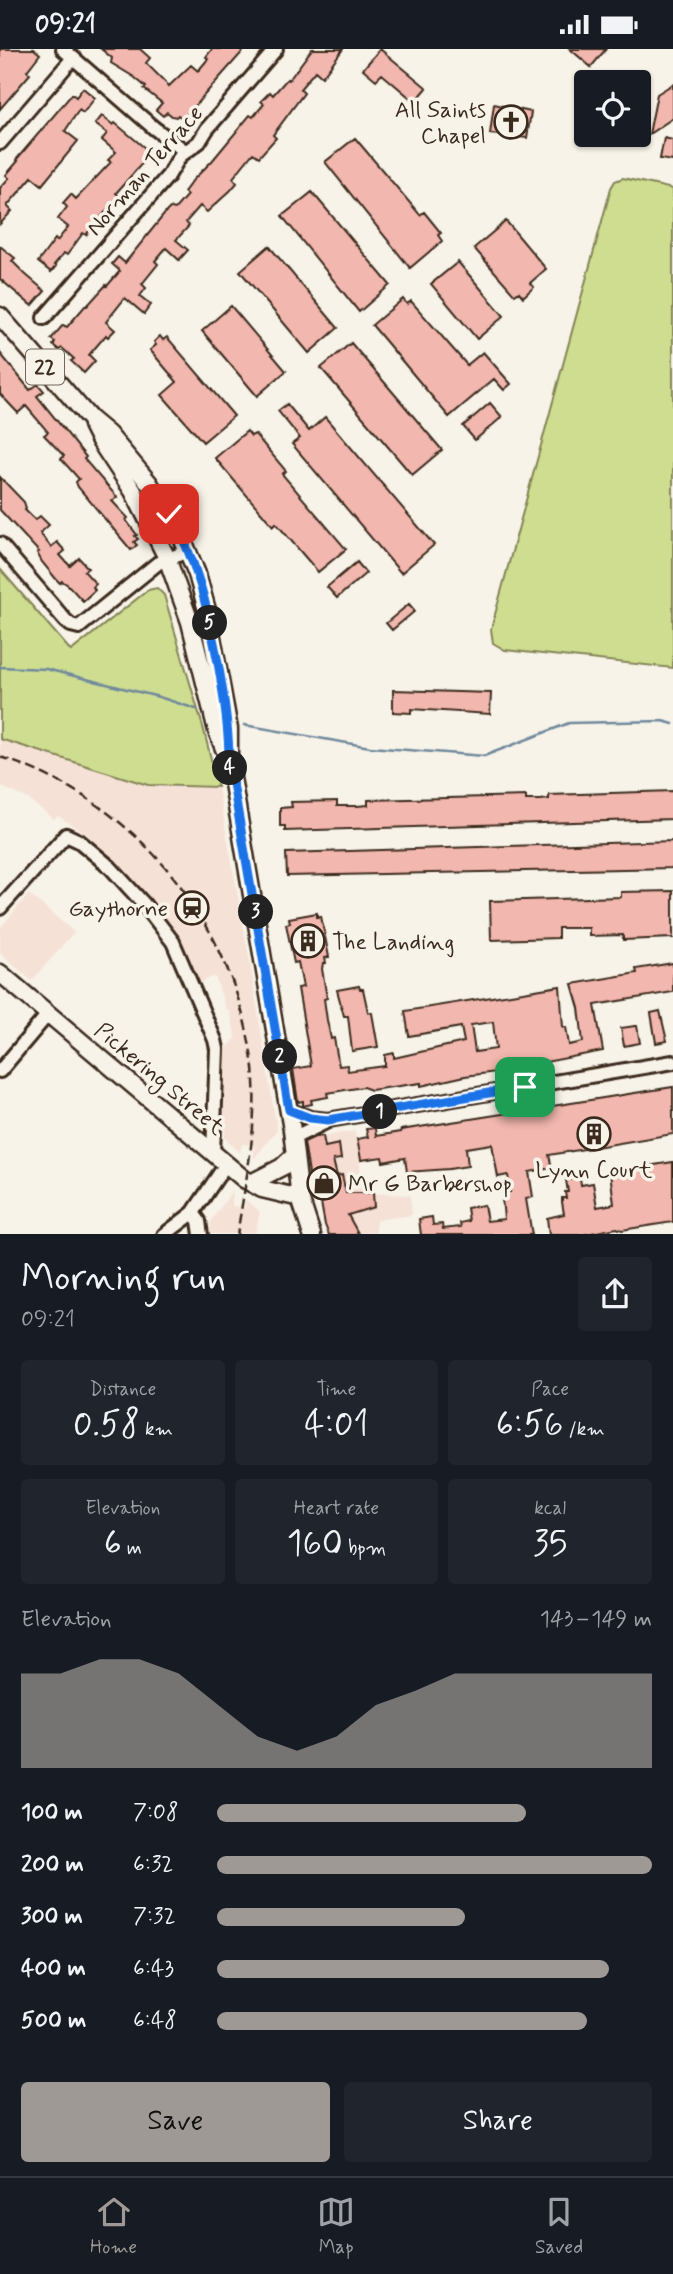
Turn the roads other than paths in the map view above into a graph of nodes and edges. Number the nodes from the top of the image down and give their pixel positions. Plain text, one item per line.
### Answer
1 (63, 49) edge
2 (276, 49) edge
3 (74, 58) junction
4 (0, 143) edge
5 (185, 151) junction
6 (0, 316) edge
7 (44, 318) dead end
8 (90, 419) junction
9 (0, 544) edge
10 (188, 551) junction
11 (167, 558) junction
12 (229, 760) junction
13 (0, 908) edge
14 (0, 973) edge
15 (49, 1013) junction
16 (673, 1062) edge
17 (0, 1071) edge
18 (289, 1110) junction
19 (328, 1120) junction
20 (293, 1138) junction
21 (213, 1153) junction
22 (295, 1155) junction
23 (226, 1164) junction
24 (251, 1184) junction
25 (300, 1198) junction
26 (193, 1213) junction
27 (164, 1234) edge
28 (201, 1234) edge
29 (312, 1234) edge

1 - 3 street
2 - 5 street, Norman Terrace
3 - 4 street
3 - 5 street
5 - 7 street, Norman Terrace
6 - 8 main road, 22
8 - 10 main road, 22
8 - 11 main road, 22
9 - 11 street
10 - 11 street
10 - 12 main road, 22
11 - 12 main road, 22
12 - 18 main road, 22
13 - 21 street
14 - 15 main road, Pickering Street
15 - 17 street
15 - 21 main road, Pickering Street
16 - 19 street
18 - 19 street
18 - 20 main road, 22
19 - 20 street
20 - 22 main road, 22
21 - 23 main road, Pickering Street
22 - 24 main road
22 - 25 main road, 22
23 - 24 main road, Pickering Street
23 - 26 street
24 - 25 main road, Pickering Street
25 - 29 main road, 22
26 - 27 street
26 - 28 street

